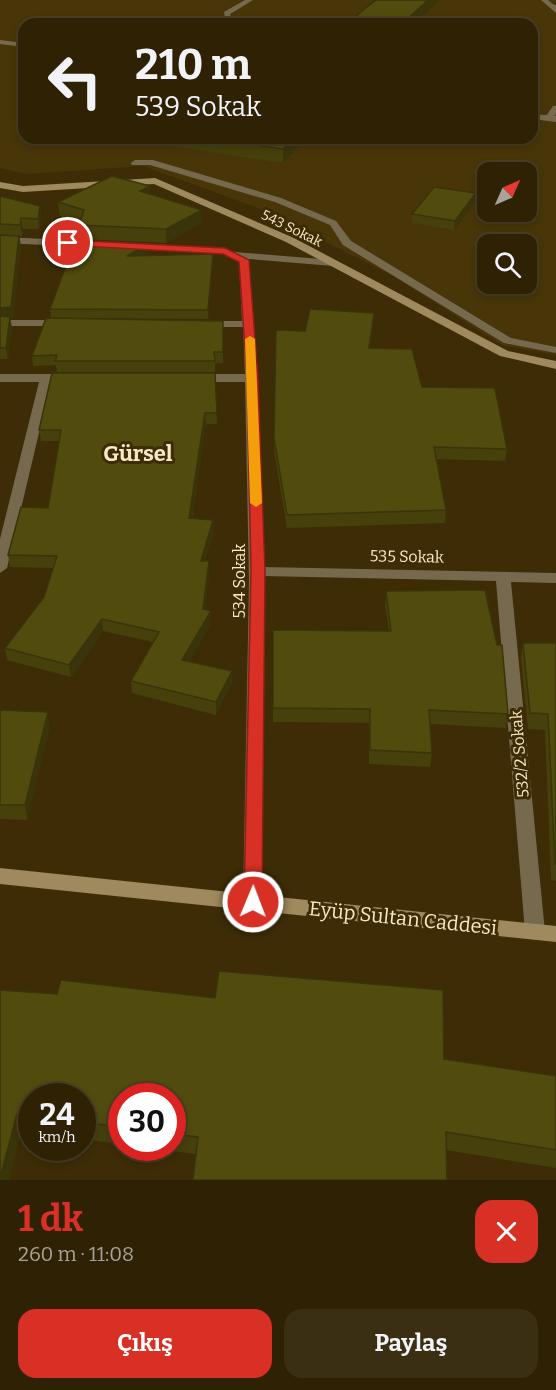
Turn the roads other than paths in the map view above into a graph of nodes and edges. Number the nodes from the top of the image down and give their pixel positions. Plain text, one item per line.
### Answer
1 (250, 0) edge
2 (544, 0) edge
3 (554, 8) edge
4 (228, 18) edge
5 (0, 42) edge
6 (18, 44) edge
7 (556, 108) edge
8 (538, 117) edge
9 (553, 118) edge
10 (135, 163) dead end
11 (0, 185) edge
12 (0, 240) edge
13 (107, 245) edge
14 (118, 245) edge
15 (240, 257) junction
16 (333, 263) junction
17 (0, 323) edge
18 (71, 323) edge
19 (190, 324) edge
20 (249, 324) junction
21 (556, 350) edge
22 (556, 365) edge
23 (0, 378) edge
24 (46, 378) junction
25 (80, 378) edge
26 (184, 378) edge
27 (252, 378) junction
28 (1, 560) edge
29 (258, 571) junction
30 (503, 576) junction
31 (556, 578) edge
32 (0, 876) edge
33 (253, 902) junction
34 (535, 932) junction
35 (556, 934) edge

1 - 4 street
2 - 3 street
5 - 6 street
7 - 9 street
8 - 9 street
10 - 21 street
11 - 16 street, 543 Sokak
12 - 13 street
14 - 15 street
15 - 16 street
15 - 20 street, 534 Sokak
16 - 22 street, 543 Sokak
17 - 18 street
19 - 20 street
20 - 27 street, 534 Sokak
23 - 24 street
24 - 25 street
24 - 28 street
26 - 27 street
27 - 29 street, 534 Sokak
29 - 30 street, 535 Sokak
29 - 33 street, 534 Sokak
30 - 31 street, 535 Sokak
30 - 34 street, 532/2 Sokak
32 - 33 street, Eyüp Sultan Caddesi
33 - 34 street, Eyüp Sultan Caddesi
34 - 35 street, Eyüp Sultan Caddesi

